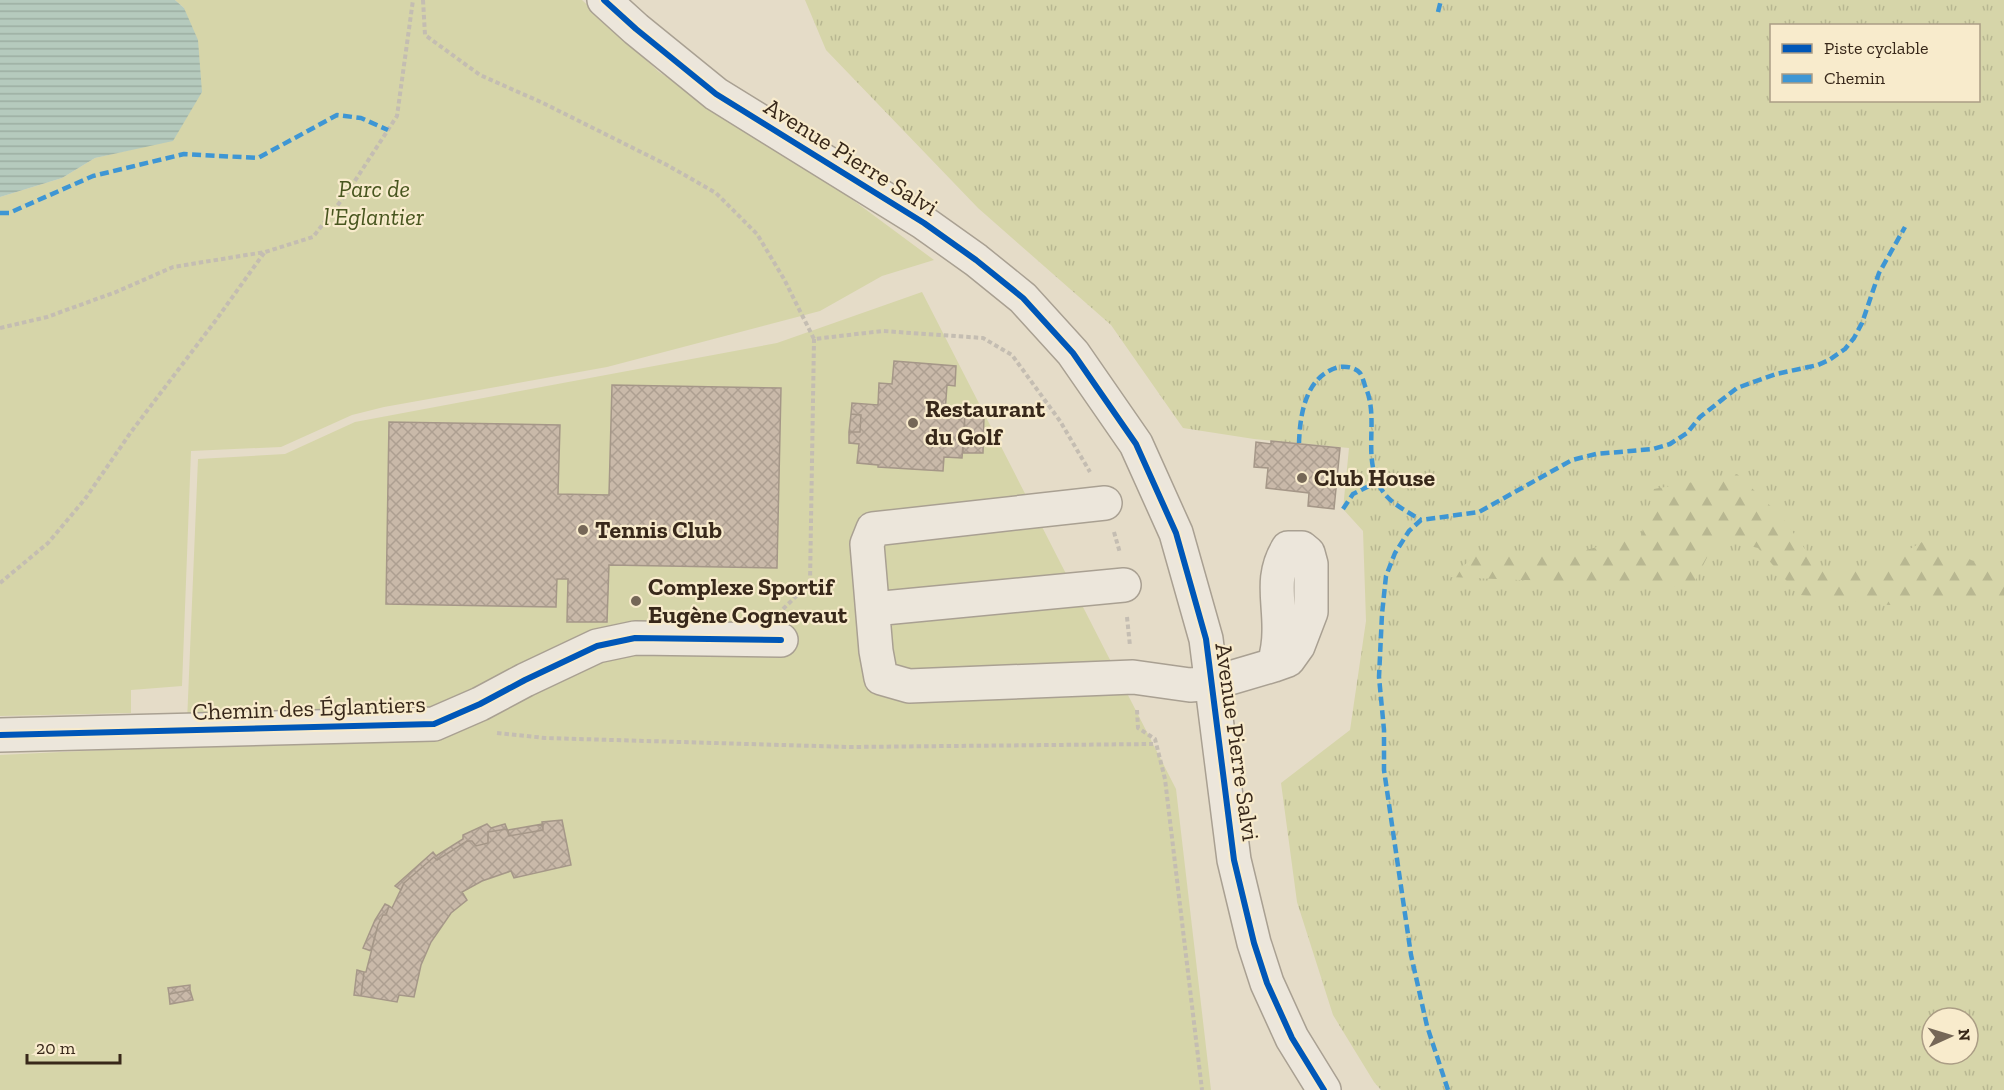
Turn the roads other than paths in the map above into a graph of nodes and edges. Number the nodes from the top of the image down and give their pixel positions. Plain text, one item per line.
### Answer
1 (604, 0) edge
2 (1105, 504) road end
3 (1124, 585) road end
4 (873, 609) junction
5 (767, 640) road end
6 (1274, 665) dead end
7 (1213, 683) junction
8 (0, 735) edge
9 (1324, 1090) edge

1 - 7 street, Avenue Pierre Salvi
2 - 4 street
3 - 4 street
4 - 7 street
5 - 8 street, Chemin des Églantiers
6 - 7 street
7 - 9 street, Avenue Pierre Salvi

